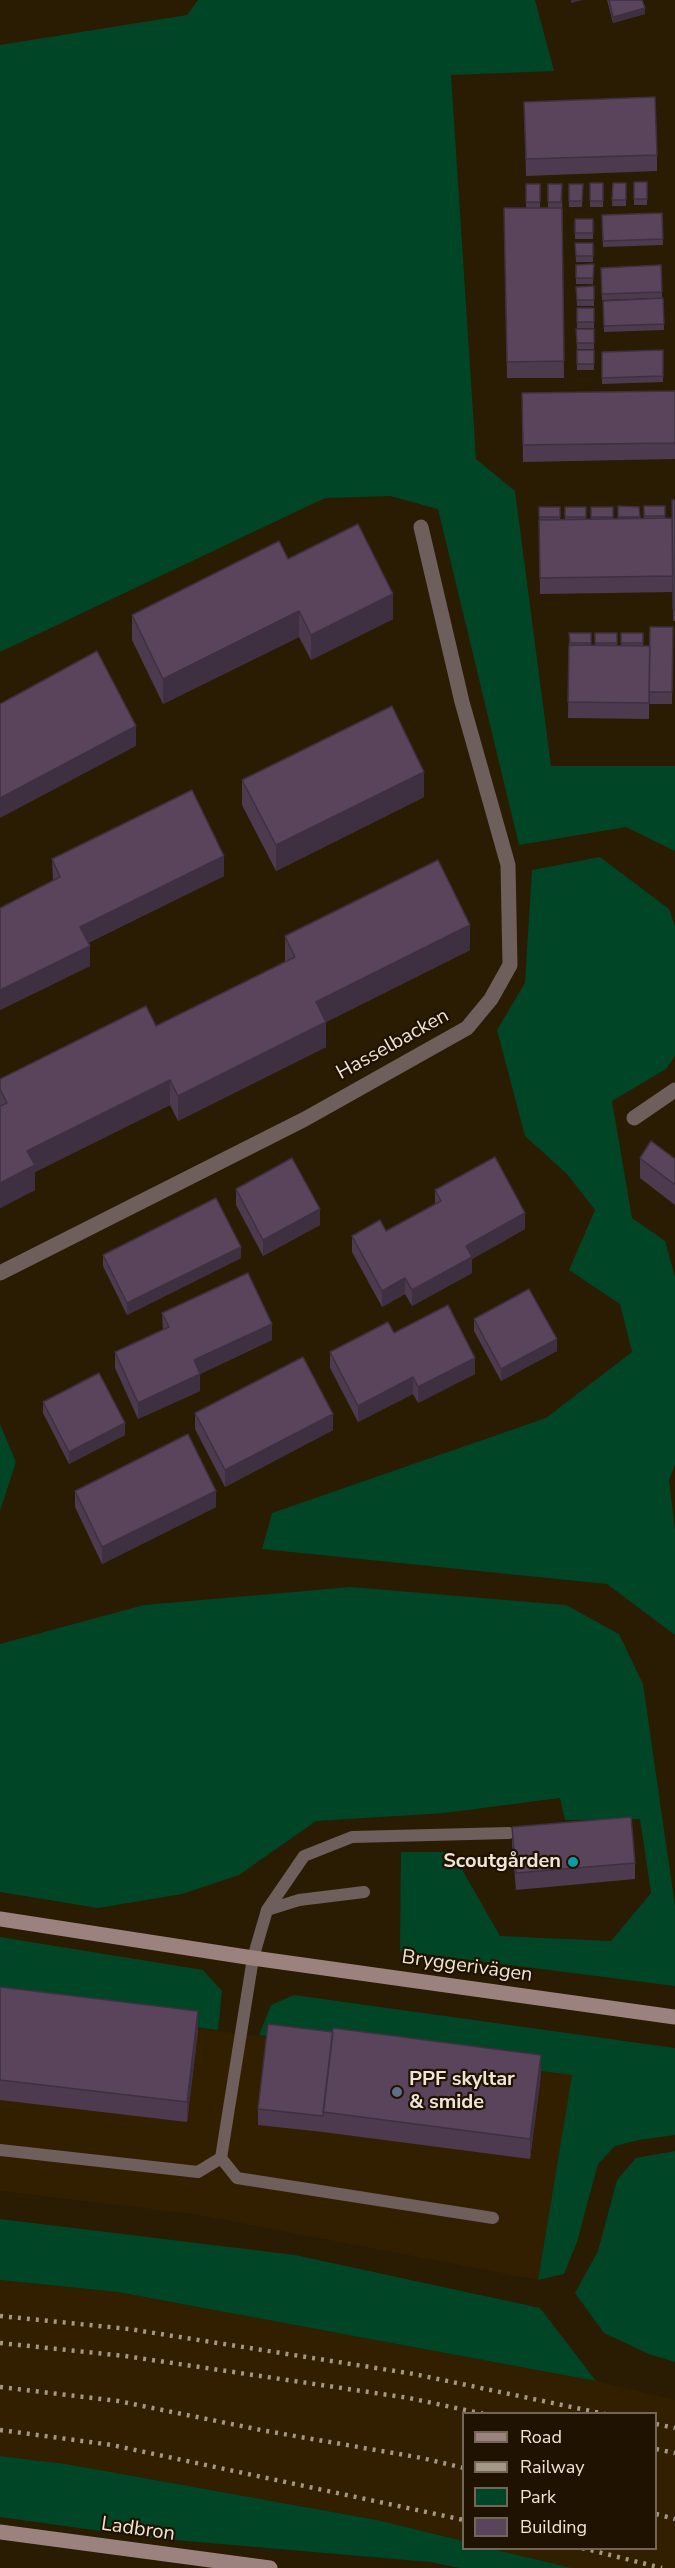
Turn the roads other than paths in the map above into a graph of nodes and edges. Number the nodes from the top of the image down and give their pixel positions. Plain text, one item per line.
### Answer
1 (421, 527) dead end
2 (675, 1090) edge
3 (634, 1118) dead end
4 (0, 1273) edge
5 (509, 1833) dead end
6 (364, 1892) dead end
7 (267, 1910) junction
8 (0, 1920) edge
9 (253, 1958) junction
10 (675, 2017) edge
11 (0, 2150) edge
12 (221, 2158) junction
13 (493, 2218) dead end
14 (0, 2532) edge
15 (270, 2568) edge

1 - 4 street, Hasselbacken
2 - 3 street
5 - 7 lane
6 - 7 lane
7 - 9 lane
8 - 9 street, Bryggerivägen
9 - 10 street, Bryggerivägen
9 - 12 lane
11 - 12 lane
12 - 13 lane
14 - 15 street, Ladbron

